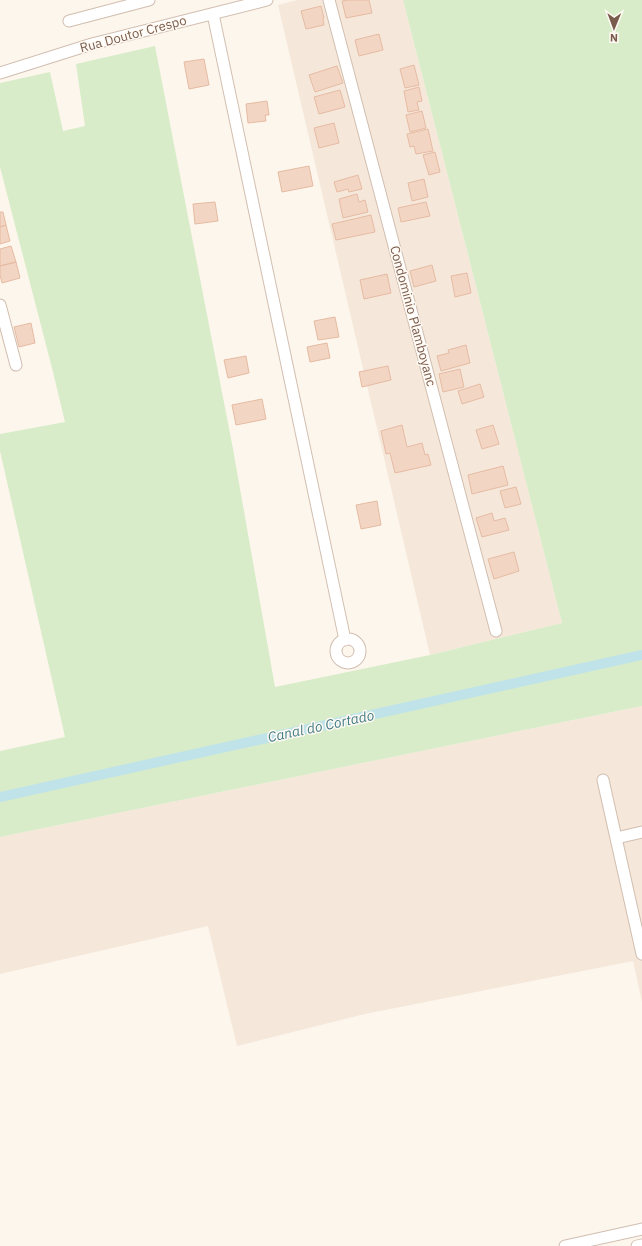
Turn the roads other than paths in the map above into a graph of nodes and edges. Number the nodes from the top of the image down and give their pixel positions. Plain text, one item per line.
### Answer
1 (149, 0) edge
2 (267, 0) edge
3 (329, 0) edge
4 (213, 14) junction
5 (69, 21) dead end
6 (0, 73) edge
7 (0, 305) edge
8 (16, 365) dead end
9 (496, 631) dead end
10 (345, 640) dead end
11 (603, 780) dead end
12 (642, 832) edge
13 (616, 838) junction
14 (642, 954) edge
15 (642, 1229) edge
16 (642, 1245) edge
17 (565, 1246) edge
18 (637, 1246) edge

1 - 5 street
2 - 4 street, Rua Doutor Crespo
3 - 9 street, Condominio Plamboyanc
4 - 6 street, Rua Doutor Crespo
4 - 10 street
7 - 8 street
11 - 13 street
12 - 13 street
13 - 14 street
15 - 17 street
16 - 18 street

